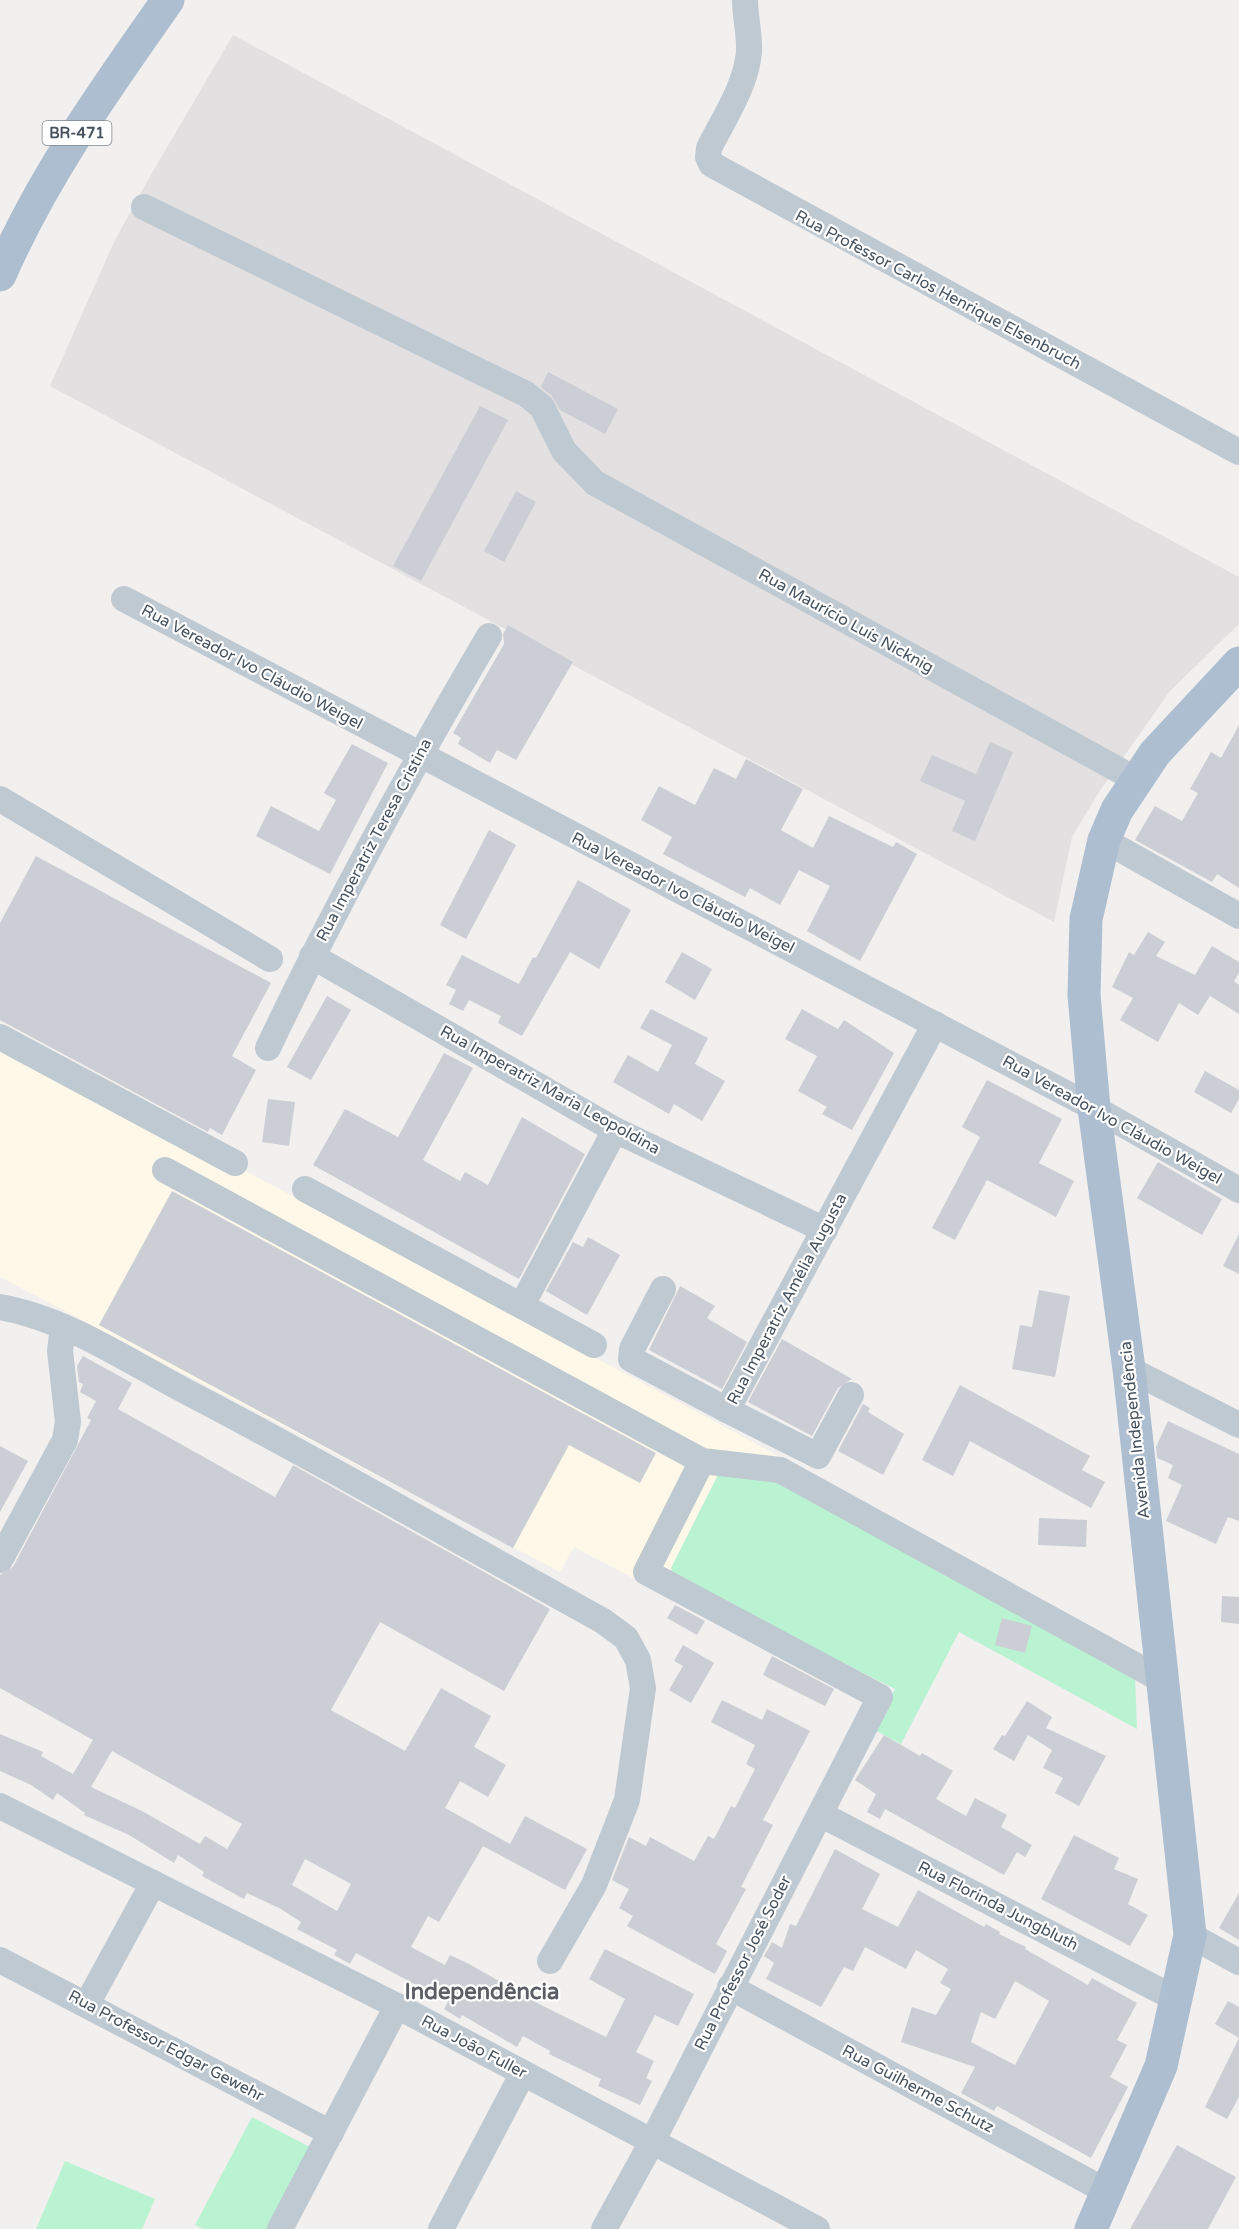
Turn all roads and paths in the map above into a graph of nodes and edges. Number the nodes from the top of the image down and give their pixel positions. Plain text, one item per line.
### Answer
1 (168, 0) edge
2 (745, 0) edge
3 (144, 207) dead end
4 (0, 275) edge
5 (1239, 452) edge
6 (124, 599) dead end
7 (489, 636) dead end
8 (1238, 666) edge
9 (418, 755) junction
10 (1137, 780) junction
11 (0, 799) edge
12 (1104, 840) junction
13 (1239, 916) edge
14 (312, 956) junction
15 (270, 959) dead end
16 (935, 1024) junction
17 (0, 1037) edge
18 (268, 1048) dead end
19 (1094, 1108) junction
20 (615, 1130) junction
21 (235, 1163) dead end
22 (165, 1170) dead end
23 (305, 1189) dead end
24 (1239, 1190) edge
25 (825, 1230) junction
26 (663, 1289) dead end
27 (522, 1305) junction
28 (0, 1307) edge
29 (63, 1327) junction
30 (594, 1346) dead end
31 (1130, 1369) junction
32 (851, 1395) dead end
33 (727, 1410) junction
34 (1239, 1425) edge
35 (702, 1461) junction
36 (0, 1560) edge
37 (1162, 1680) junction
38 (0, 1806) edge
39 (820, 1814) junction
40 (153, 1883) junction
41 (1190, 1935) junction
42 (0, 1960) edge
43 (550, 1961) dead end
44 (1239, 1962) edge
45 (730, 1987) junction
46 (1176, 1998) junction
47 (87, 2004) junction
48 (397, 2006) junction
49 (523, 2073) junction
50 (331, 2133) junction
51 (653, 2140) junction
52 (1106, 2191) junction
53 (280, 2229) edge
54 (441, 2229) edge
55 (604, 2229) edge
56 (817, 2229) edge
57 (1091, 2229) edge

1 - 4 main road, BR-471
2 - 5 street, Rua Professor Carlos Henrique Elsenbruch
3 - 10 street, Rua Maurício Luís Nicknig
6 - 9 street, Rua Vereador Ivo Cláudio Weigel
7 - 9 street, Rua Imperatriz Teresa Cristina
8 - 10 main road, Avenida Independência
9 - 14 street, Rua Imperatriz Teresa Cristina
9 - 16 street, Rua Vereador Ivo Cláudio Weigel
10 - 12 main road, Avenida Independência
11 - 15 street
12 - 13 street
12 - 19 main road, Avenida Independência
14 - 18 street, Rua Imperatriz Teresa Cristina
14 - 20 street, Rua Imperatriz Maria Leopoldina
16 - 19 street, Rua Vereador Ivo Cláudio Weigel
16 - 25 street, Rua Imperatriz Amélia Augusta
17 - 21 street
19 - 24 street, Rua Vereador Ivo Cláudio Weigel
19 - 31 main road, Avenida Independência
20 - 25 street, Rua Imperatriz Maria Leopoldina
20 - 27 street
22 - 35 street
23 - 27 street
25 - 33 street, Rua Imperatriz Amélia Augusta
26 - 33 street, Rua Imperatriz Amélia Augusta
27 - 30 street
28 - 29 street
29 - 36 street
29 - 43 street
31 - 34 street
31 - 37 main road, Avenida Independência
32 - 33 street
35 - 37 street
35 - 39 street, Rua Professor José Soder
37 - 41 main road, Avenida Independência
38 - 40 street, Rua João Fuller
39 - 45 street, Rua Professor José Soder
39 - 46 street, Rua Florinda Jungbluth
40 - 47 street
40 - 48 street, Rua João Fuller
41 - 44 street
41 - 46 main road, Avenida Independência
42 - 47 street, Rua Professor Edgar Gewehr
45 - 51 street, Rua Professor José Soder
45 - 52 street, Rua Guilherme Schutz
46 - 52 main road, Avenida Independência
47 - 50 street, Rua Professor Edgar Gewehr
48 - 49 street, Rua João Fuller
48 - 50 street
49 - 51 street, Rua João Fuller
49 - 54 street
50 - 53 street
51 - 55 street, Rua Professor José Soder
51 - 56 street, Rua João Fuller
52 - 57 main road, Avenida Independência

